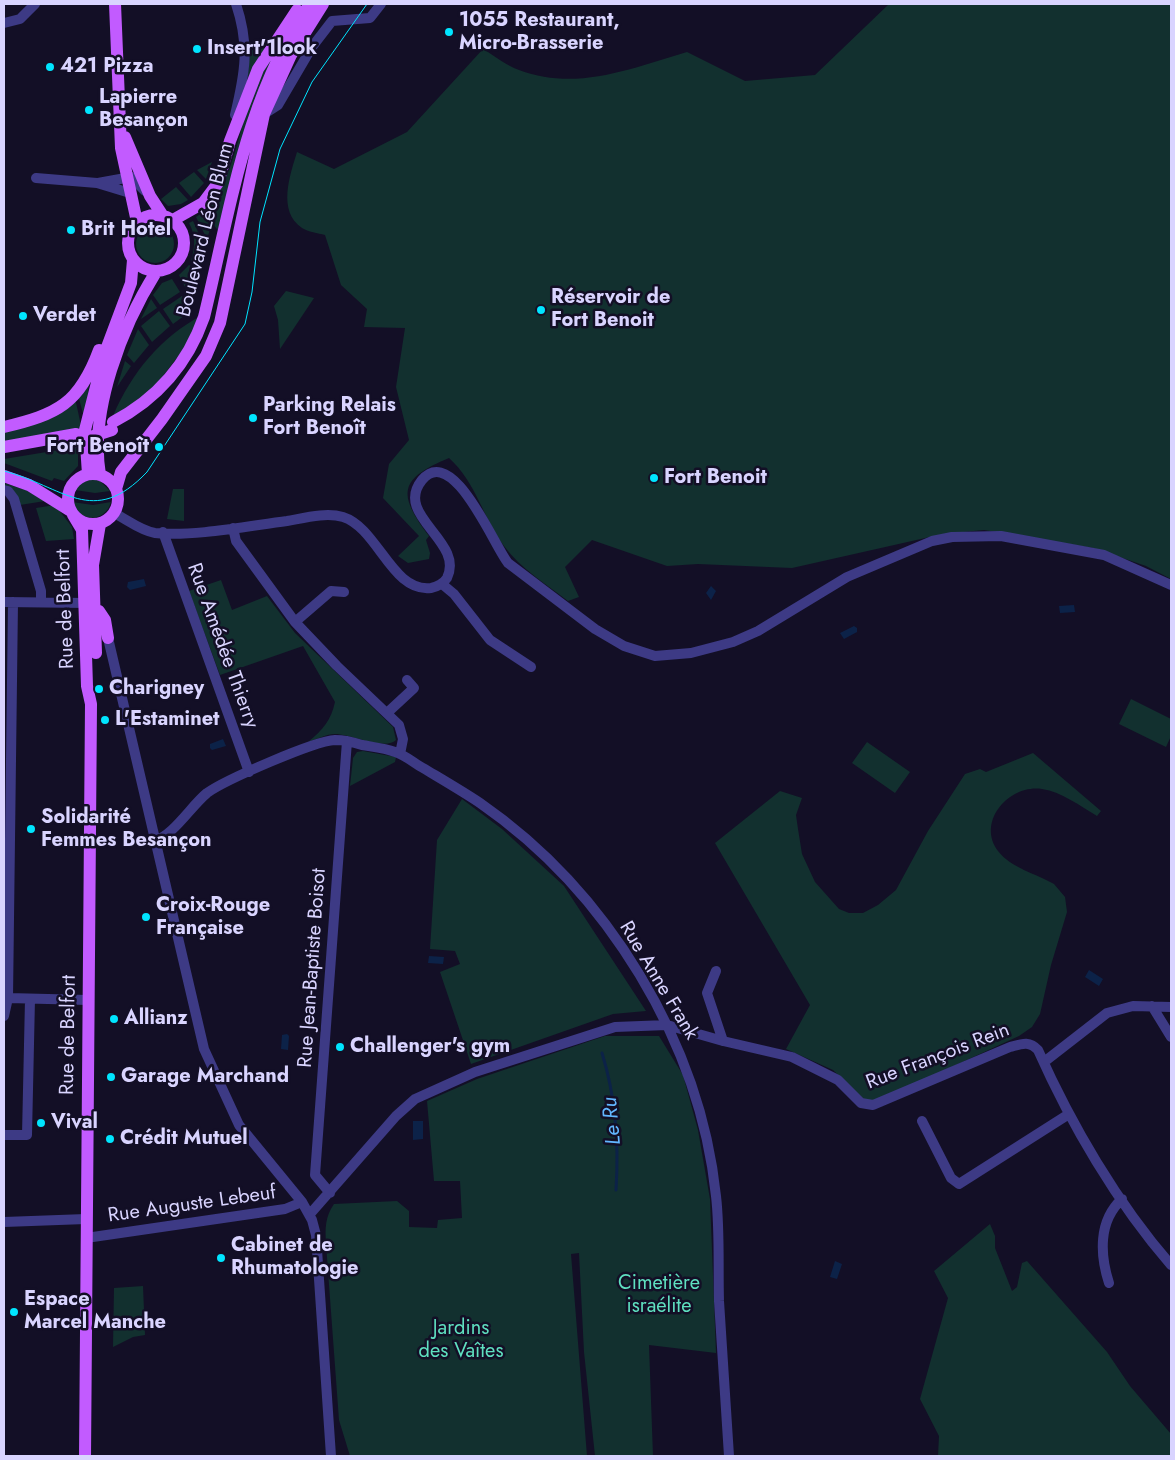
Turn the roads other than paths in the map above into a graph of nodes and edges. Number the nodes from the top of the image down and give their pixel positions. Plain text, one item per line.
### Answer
1 (35, 4) edge
2 (115, 4) edge
3 (236, 4) edge
4 (301, 4) edge
5 (310, 4) edge
6 (323, 4) edge
7 (381, 4) edge
8 (4, 24) edge
9 (264, 114) junction
10 (122, 128) junction
11 (230, 141) junction
12 (126, 177) junction
13 (36, 178) dead end
14 (98, 183) junction
15 (130, 193) junction
16 (150, 196) junction
17 (168, 218) junction
18 (137, 222) junction
19 (133, 260) junction
20 (156, 272) junction
21 (125, 296) junction
22 (113, 426) junction
23 (4, 427) edge
24 (76, 438) junction
25 (4, 447) edge
26 (4, 454) edge
27 (94, 474) junction
28 (4, 476) edge
29 (116, 488) junction
30 (4, 490) edge
31 (71, 512) junction
32 (114, 513) junction
33 (100, 524) junction
34 (233, 528) junction
35 (163, 532) junction
36 (442, 584) junction
37 (1171, 585) edge
38 (344, 592) dead end
39 (8, 602) edge
40 (41, 602) junction
41 (91, 607) junction
42 (295, 622) junction
43 (102, 638) junction
44 (530, 667) dead end
45 (407, 680) dead end
46 (91, 704) junction
47 (387, 713) junction
48 (347, 741) junction
49 (400, 754) junction
50 (8, 757) edge
51 (249, 772) junction
52 (7, 819) edge
53 (154, 841) junction
54 (6, 930) edge
55 (716, 971) dead end
56 (8, 998) junction
57 (30, 999) junction
58 (88, 1000) junction
59 (1152, 1006) junction
60 (1171, 1007) edge
61 (4, 1016) edge
62 (667, 1025) junction
63 (1171, 1037) edge
64 (723, 1041) junction
65 (1044, 1062) junction
66 (1070, 1114) junction
67 (922, 1121) dead end
68 (4, 1135) edge
69 (330, 1193) junction
70 (1122, 1199) junction
71 (302, 1202) junction
72 (310, 1214) junction
73 (86, 1219) junction
74 (4, 1222) edge
75 (86, 1238) junction
76 (1171, 1265) edge
77 (1109, 1283) dead end
78 (84, 1456) edge
79 (331, 1456) edge
80 (728, 1456) edge

1 - 8 street
2 - 10 main road
3 - 11 street
4 - 11 main road
5 - 22 main road, Boulevard Léon Blum
6 - 9 main road
7 - 9 street
9 - 22 main road, Boulevard Léon Blum
9 - 29 main road
10 - 12 main road
10 - 16 main road
11 - 17 main road
12 - 14 street
12 - 15 main road
12 - 16 street
13 - 14 street
14 - 15 street
15 - 18 main road
16 - 17 main road
17 - 18 main road
17 - 20 main road
18 - 19 main road
19 - 20 main road
19 - 21 main road
20 - 27 main road
21 - 23 main road
21 - 27 main road
22 - 24 main road
24 - 25 main road
24 - 26 main road
27 - 29 main road
27 - 31 main road
28 - 31 main road
29 - 32 main road
30 - 40 street
31 - 33 main road
31 - 41 main road, Rue de Belfort
32 - 33 main road
32 - 35 street
33 - 41 main road, Rue de Belfort
34 - 35 street
34 - 36 street
34 - 42 street
35 - 51 street, Rue Amédée Thierry
36 - 37 street
36 - 44 street
38 - 42 street
39 - 40 street
39 - 50 street
40 - 41 street
41 - 43 main road, Rue de Belfort
41 - 46 main road, Rue de Belfort
42 - 47 street
43 - 46 main road, Rue de Belfort
43 - 53 street
45 - 47 street
46 - 58 main road, Rue de Belfort
47 - 49 street
48 - 49 street
48 - 51 street
48 - 69 street, Rue Jean-Baptiste Boisot
49 - 62 street, Rue Anne Frank
50 - 52 street
51 - 53 street
52 - 54 street
53 - 71 street
54 - 56 street
55 - 64 street
56 - 57 street
56 - 61 street
57 - 58 street
57 - 68 street
58 - 73 main road, Rue de Belfort
59 - 60 street
59 - 63 street
59 - 65 street
62 - 64 street, Rue François Rein
62 - 69 street, Rue François Rein
62 - 80 street, Rue Anne Frank
64 - 65 street, Rue François Rein
65 - 66 street
66 - 67 street
66 - 70 street
69 - 72 street, Rue François Rein
70 - 76 street
70 - 77 street
71 - 72 street
71 - 75 street, Rue Auguste Lebeuf
72 - 79 street
73 - 74 street
73 - 75 main road, Rue de Belfort
75 - 78 main road, Rue de Belfort

